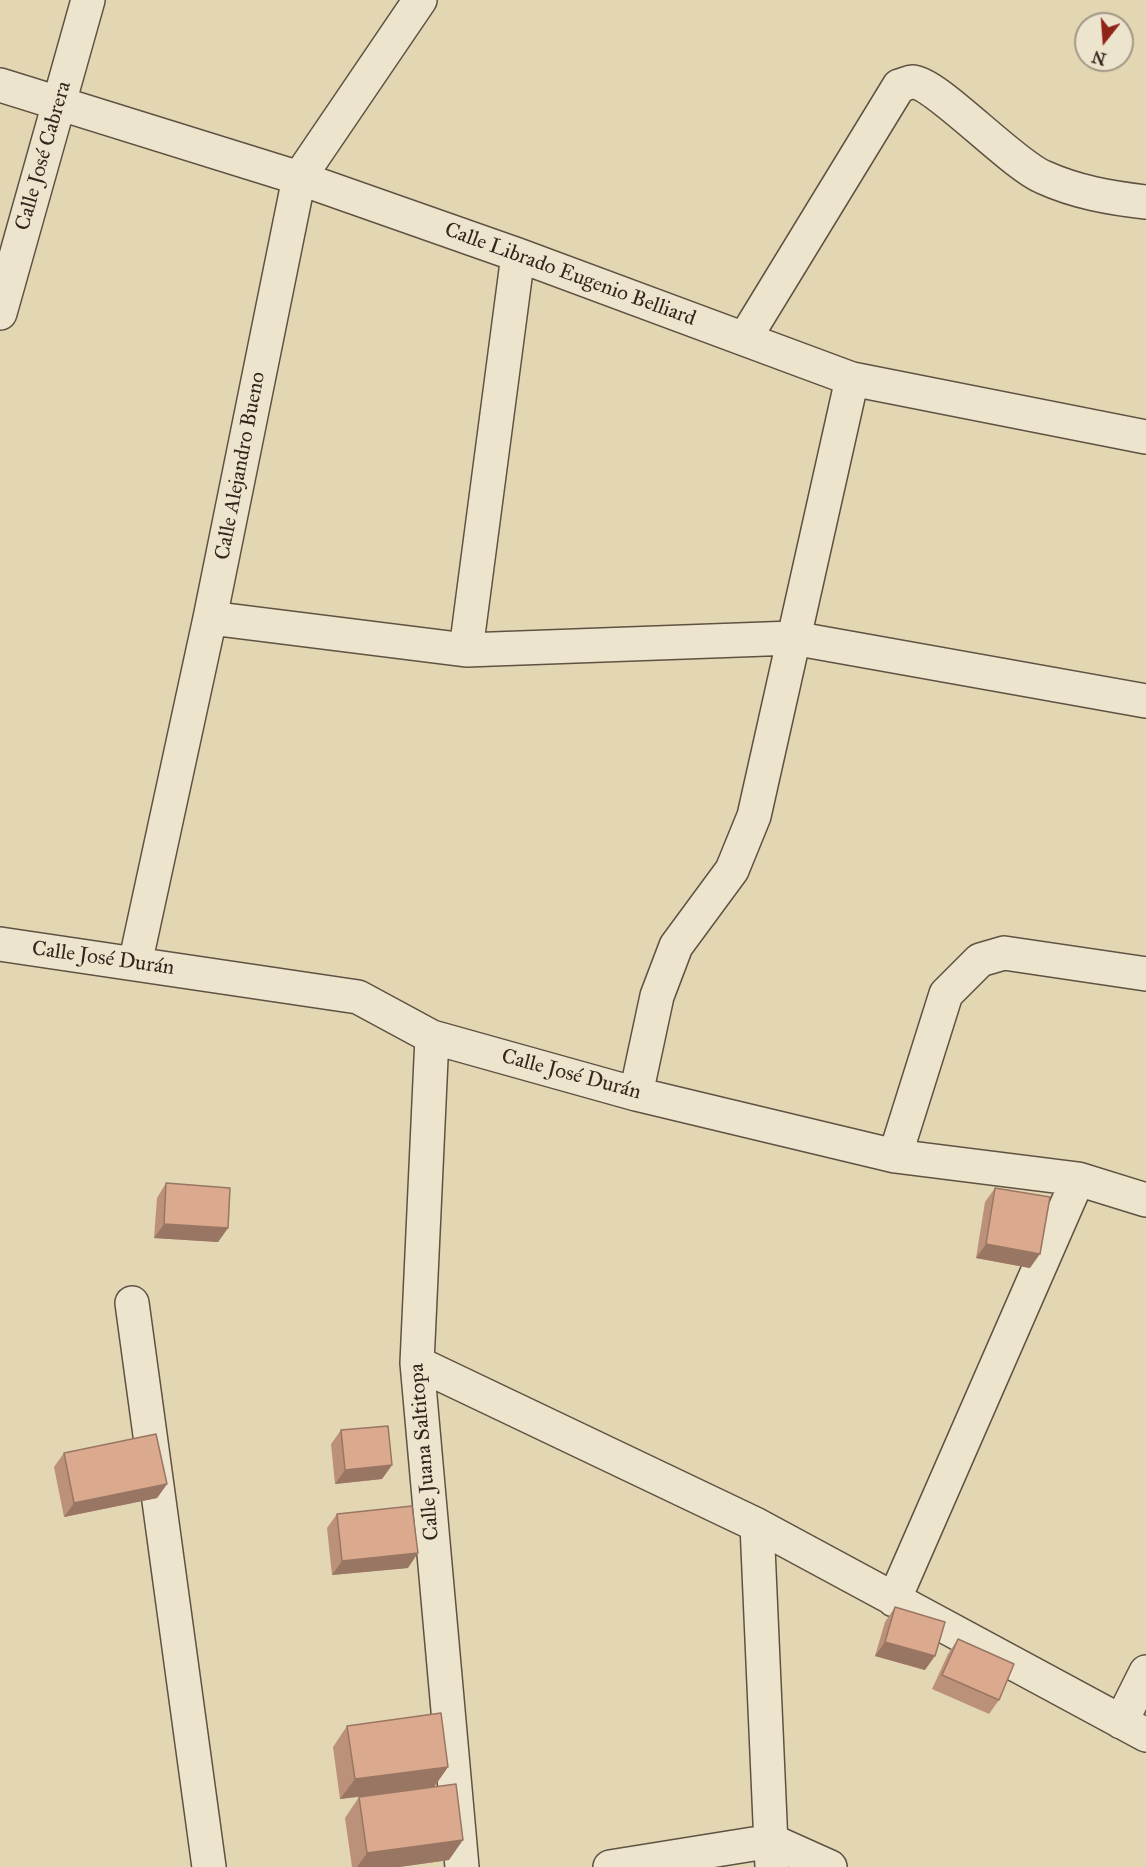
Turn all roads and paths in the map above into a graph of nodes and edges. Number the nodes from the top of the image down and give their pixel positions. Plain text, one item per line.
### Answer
1 (88, 0) edge
2 (420, 0) edge
3 (0, 85) edge
4 (59, 102) junction
5 (299, 178) junction
6 (1146, 202) edge
7 (518, 255) junction
8 (0, 313) edge
9 (745, 338) junction
10 (852, 379) junction
11 (1146, 437) edge
12 (210, 618) junction
13 (793, 638) junction
14 (466, 650) junction
15 (1146, 701) edge
16 (0, 944) edge
17 (135, 964) junction
18 (1146, 974) edge
19 (432, 1037) junction
20 (636, 1094) junction
21 (896, 1156) junction
22 (1078, 1179) junction
23 (1146, 1200) edge
24 (132, 1303) dead end
25 (417, 1363) junction
26 (757, 1526) junction
27 (894, 1600) junction
28 (1146, 1672) edge
29 (1133, 1729) edge
30 (772, 1854) edge
31 (209, 1867) edge
32 (462, 1867) edge
33 (610, 1867) edge
34 (830, 1867) edge

1 - 4 street, Calle José Cabrera
2 - 5 street, Calle Alejandro Bueno
3 - 4 street, Calle Librado Eugenio Belliard
4 - 5 street, Calle Librado Eugenio Belliard
4 - 8 street, Calle José Cabrera
5 - 7 street, Calle Librado Eugenio Belliard
5 - 12 street, Calle Alejandro Bueno
6 - 9 street
7 - 9 street, Calle Librado Eugenio Belliard
7 - 14 street
9 - 10 street, Calle Librado Eugenio Belliard
10 - 11 street, Calle Librado Eugenio Belliard
10 - 13 street
12 - 14 street
12 - 17 street, Calle Alejandro Bueno
13 - 14 street
13 - 15 street
13 - 20 street
16 - 17 street, Calle José Durán
17 - 19 street, Calle José Durán
18 - 21 street
19 - 20 street, Calle José Durán
19 - 25 street, Calle Juana Saltitopa
20 - 21 street, Calle José Durán
21 - 22 street, Calle José Durán
22 - 23 street, Calle José Durán
22 - 27 street
24 - 31 street
25 - 26 street
25 - 32 street, Calle Juana Saltitopa
26 - 27 street
26 - 30 street
27 - 29 street
28 - 29 street
30 - 33 street
30 - 34 street

